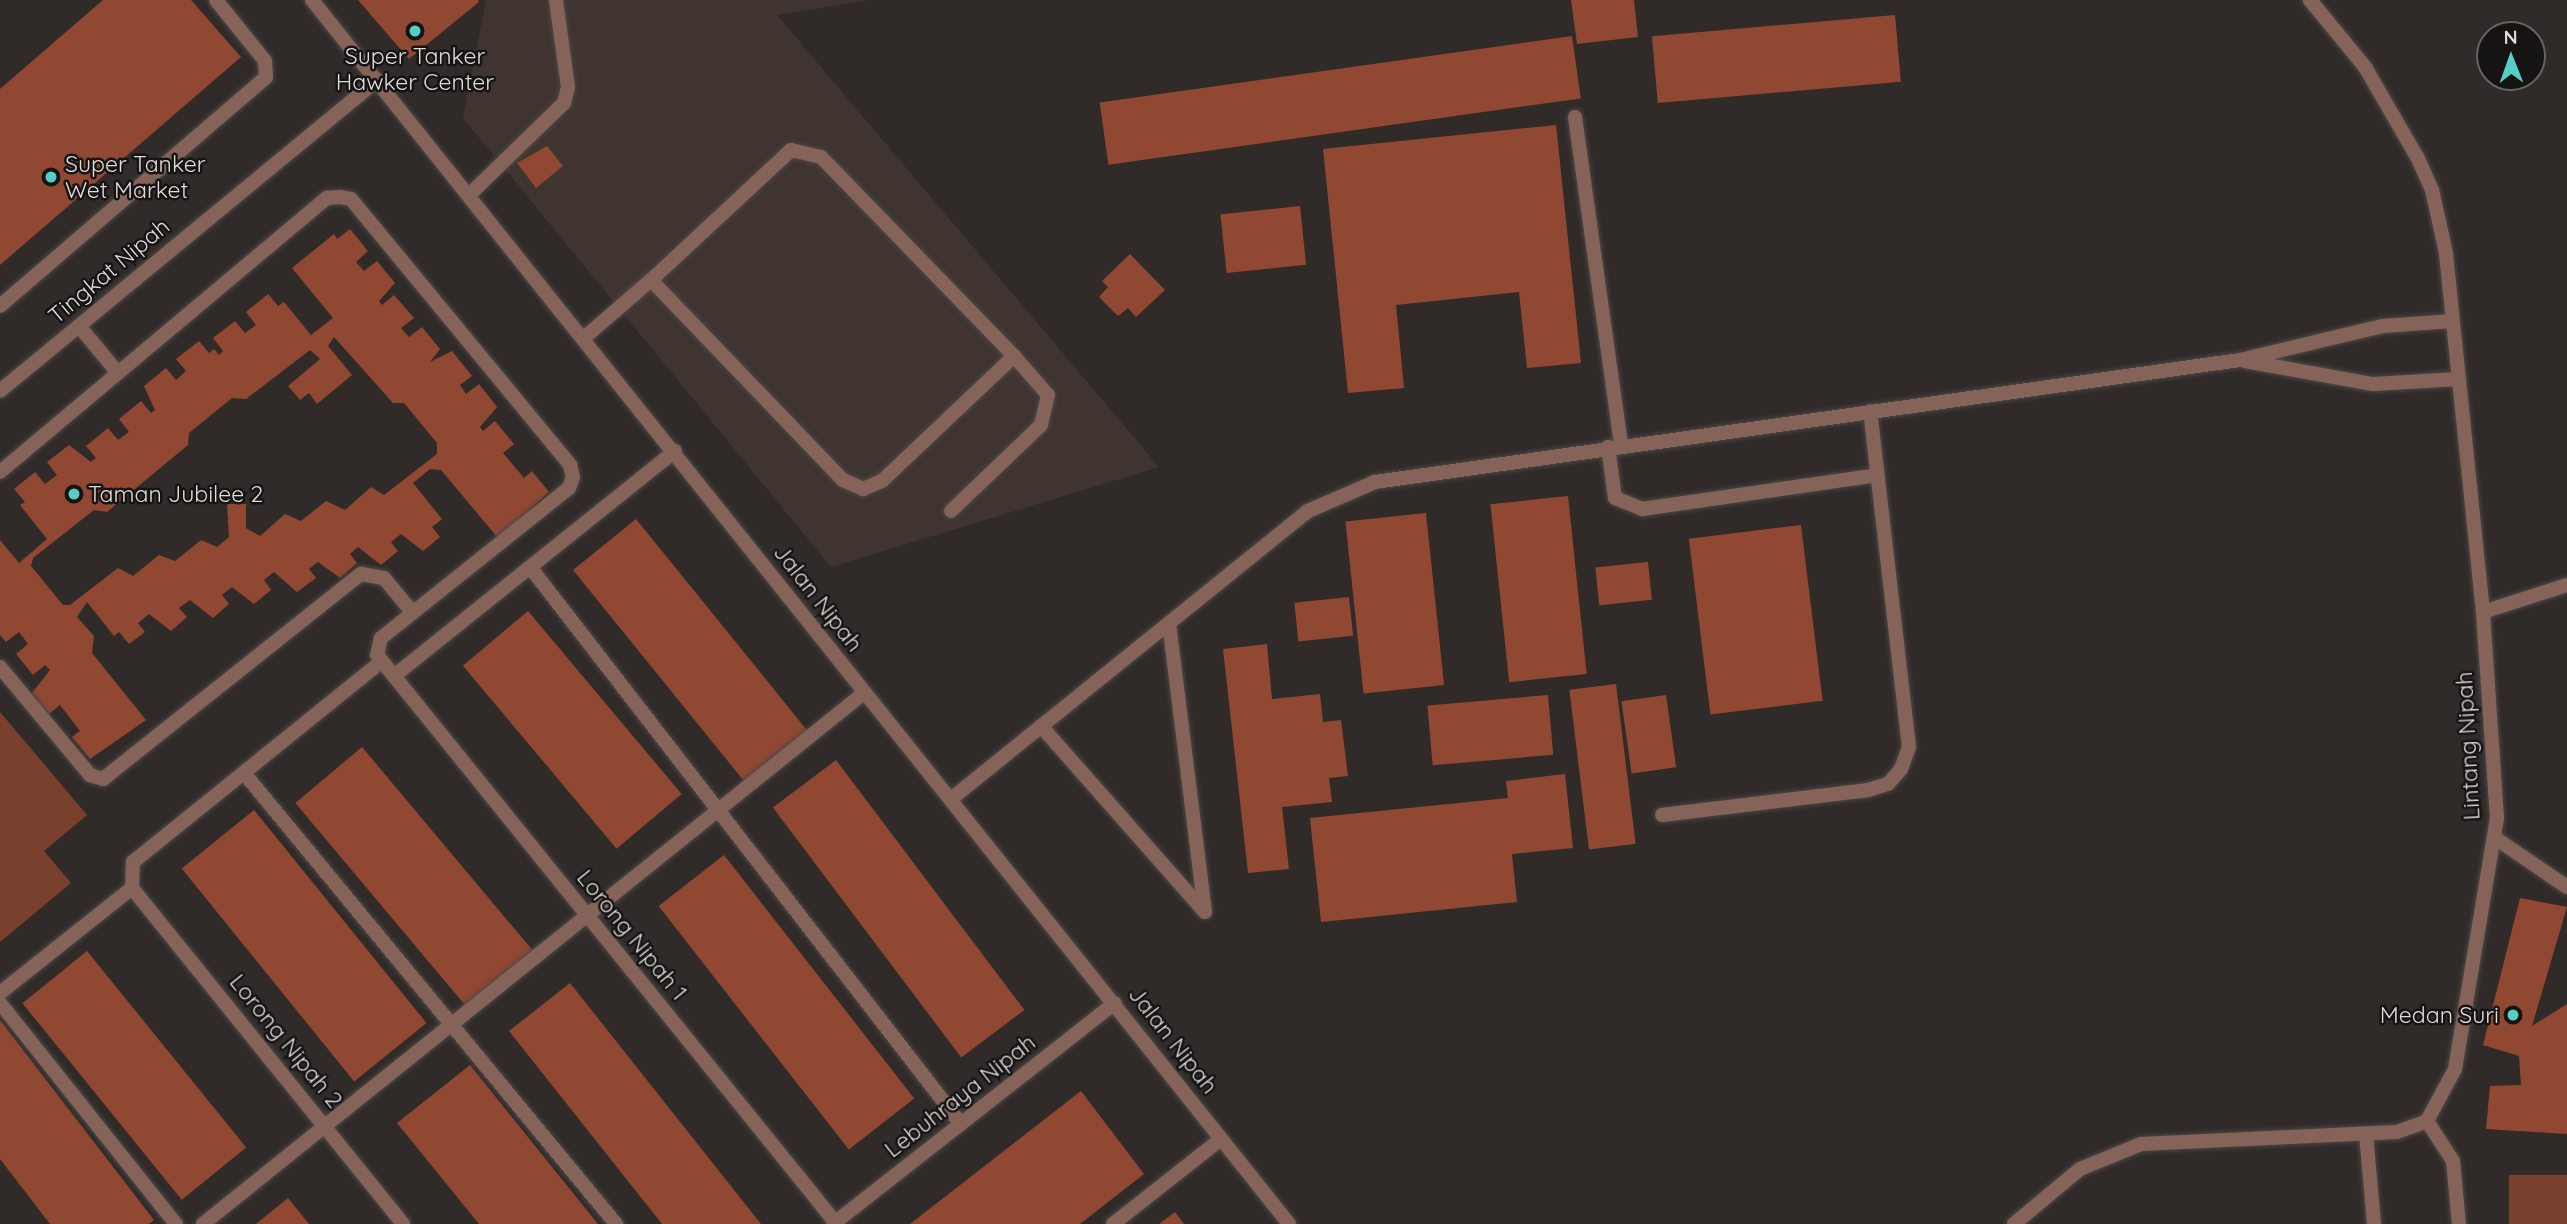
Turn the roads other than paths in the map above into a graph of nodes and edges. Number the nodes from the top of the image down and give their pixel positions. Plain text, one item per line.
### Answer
1 (216, 0) edge
2 (312, 0) edge
3 (556, 0) edge
4 (2310, 0) edge
5 (376, 80) junction
6 (1575, 117) dead end
7 (469, 195) junction
8 (651, 280) junction
9 (0, 306) edge
10 (2453, 321) junction
11 (79, 326) junction
12 (584, 338) junction
13 (1014, 356) junction
14 (2240, 360) junction
15 (118, 373) junction
16 (2459, 379) junction
17 (0, 391) edge
18 (1870, 411) junction
19 (1614, 446) junction
20 (675, 452) junction
21 (0, 472) edge
22 (1878, 475) junction
23 (951, 511) dead end
24 (530, 567) junction
25 (2567, 585) edge
26 (2483, 612) junction
27 (413, 614) junction
28 (1169, 623) junction
29 (382, 661) junction
30 (0, 667) edge
31 (394, 676) junction
32 (864, 693) junction
33 (1041, 726) junction
34 (244, 773) junction
35 (951, 799) junction
36 (718, 810) junction
37 (1662, 815) dead end
38 (2495, 838) junction
39 (2567, 887) edge
40 (132, 888) junction
41 (587, 915) junction
42 (0, 993) edge
43 (0, 1003) edge
44 (1115, 1003) junction
45 (452, 1024) junction
46 (2427, 1121) junction
47 (961, 1124) junction
48 (326, 1125) junction
49 (2366, 1134) junction
50 (1221, 1139) junction
51 (834, 1223) edge
52 (176, 1224) edge
53 (203, 1224) edge
54 (403, 1224) edge
55 (616, 1224) edge
56 (1113, 1224) edge
57 (1289, 1224) edge
58 (2014, 1224) edge
59 (2374, 1224) edge
60 (2459, 1224) edge

1 - 9 street
2 - 5 street, Jalan Nipah
3 - 7 street
4 - 10 street, Lintang Nipah
5 - 7 street, Jalan Nipah
5 - 11 street, Tingkat Nipah
6 - 19 street
7 - 12 street, Jalan Nipah
8 - 12 street
8 - 13 street
8 - 13 street
10 - 14 street
10 - 16 street, Lintang Nipah
11 - 15 street
11 - 17 street, Tingkat Nipah
12 - 20 street, Jalan Nipah
13 - 23 street
14 - 16 street
14 - 18 street
15 - 21 street
15 - 27 street
16 - 26 street, Lintang Nipah
18 - 19 street
18 - 22 street
19 - 22 street
19 - 28 street
20 - 24 street
20 - 32 street, Jalan Nipah
22 - 37 street
24 - 31 street
24 - 36 street
25 - 26 street
26 - 38 street, Lintang Nipah
27 - 29 street
27 - 30 street
28 - 33 street
28 - 33 street
29 - 31 street, Lorong Nipah 1
29 - 34 street
31 - 41 street, Lorong Nipah 1
32 - 35 street, Jalan Nipah
32 - 36 street
33 - 35 street
34 - 40 street
34 - 45 street
35 - 44 street, Jalan Nipah
36 - 41 street
36 - 47 street
38 - 39 street
38 - 46 street, Lintang Nipah
40 - 42 street
40 - 48 street, Lorong Nipah 2
41 - 45 street
41 - 51 street, Lorong Nipah 1
43 - 52 street
44 - 47 street, Lebuhraya Nipah
44 - 50 street, Jalan Nipah
45 - 48 street
45 - 55 street
46 - 49 street
46 - 60 street
47 - 51 street, Lebuhraya Nipah
48 - 53 street
48 - 54 street, Lorong Nipah 2
49 - 58 street
49 - 59 street
50 - 56 street
50 - 57 street, Jalan Nipah

